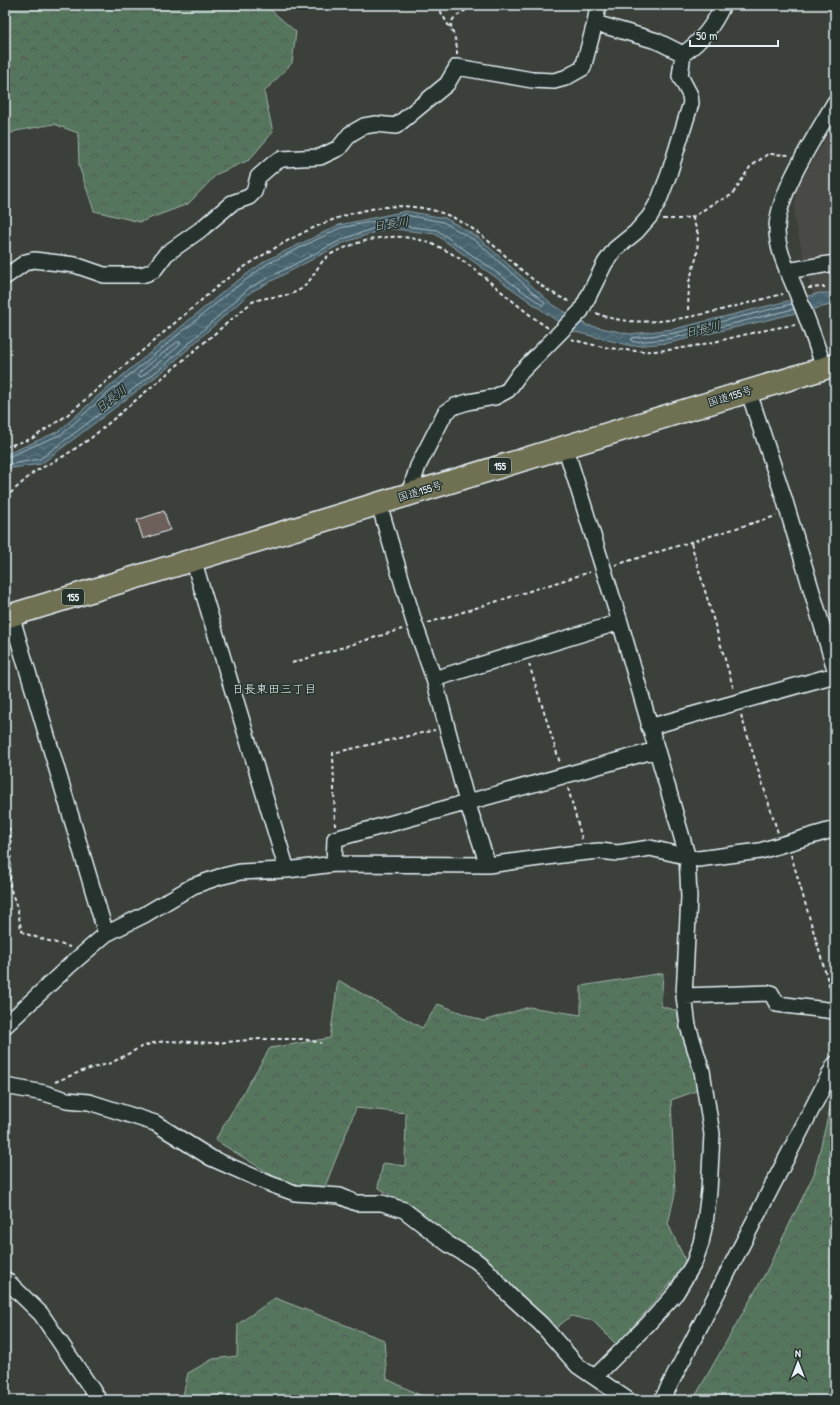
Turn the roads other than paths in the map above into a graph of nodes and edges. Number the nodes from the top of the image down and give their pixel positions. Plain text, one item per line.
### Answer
1 (598, 5) edge
2 (723, 5) edge
3 (595, 23) junction
4 (683, 54) junction
5 (835, 102) edge
6 (835, 263) edge
7 (787, 271) junction
8 (5, 277) edge
9 (832, 367) edge
10 (748, 390) junction
11 (565, 446) junction
12 (409, 494) junction
13 (379, 504) junction
14 (193, 559) junction
15 (8, 616) edge
16 (620, 622) junction
17 (835, 669) edge
18 (835, 675) edge
19 (434, 679) junction
20 (649, 727) junction
21 (656, 750) junction
22 (467, 802) junction
23 (835, 829) edge
24 (687, 855) junction
25 (334, 864) junction
26 (488, 865) junction
27 (287, 870) junction
28 (106, 934) junction
29 (684, 996) junction
30 (835, 1011) edge
31 (5, 1026) edge
32 (835, 1064) edge
33 (5, 1086) edge
34 (5, 1279) edge
35 (595, 1377) junction
36 (99, 1400) edge
37 (628, 1400) edge
38 (662, 1400) edge

1 - 3 street
2 - 4 street
3 - 4 street
3 - 8 street
4 - 12 street
5 - 7 street
6 - 7 street
7 - 9 street
9 - 10 highway, 国道155号 / 155
10 - 11 highway, 国道155号 / 155
10 - 17 street
11 - 12 highway, 国道155号 / 155
11 - 16 street
12 - 13 highway, 国道155号 / 155
13 - 14 highway, 国道155号 / 155
13 - 19 street
14 - 15 highway, 国道155号 / 155
14 - 27 street
15 - 28 street
16 - 19 street
16 - 20 street
18 - 20 street
19 - 22 street
20 - 21 street
21 - 22 street
21 - 24 street
22 - 25 street
22 - 26 street
23 - 24 street
24 - 26 street
24 - 29 street
25 - 26 street
25 - 27 street
27 - 28 street
28 - 31 street
29 - 30 street
29 - 35 street
32 - 38 street
33 - 35 street
34 - 36 street
35 - 37 street

